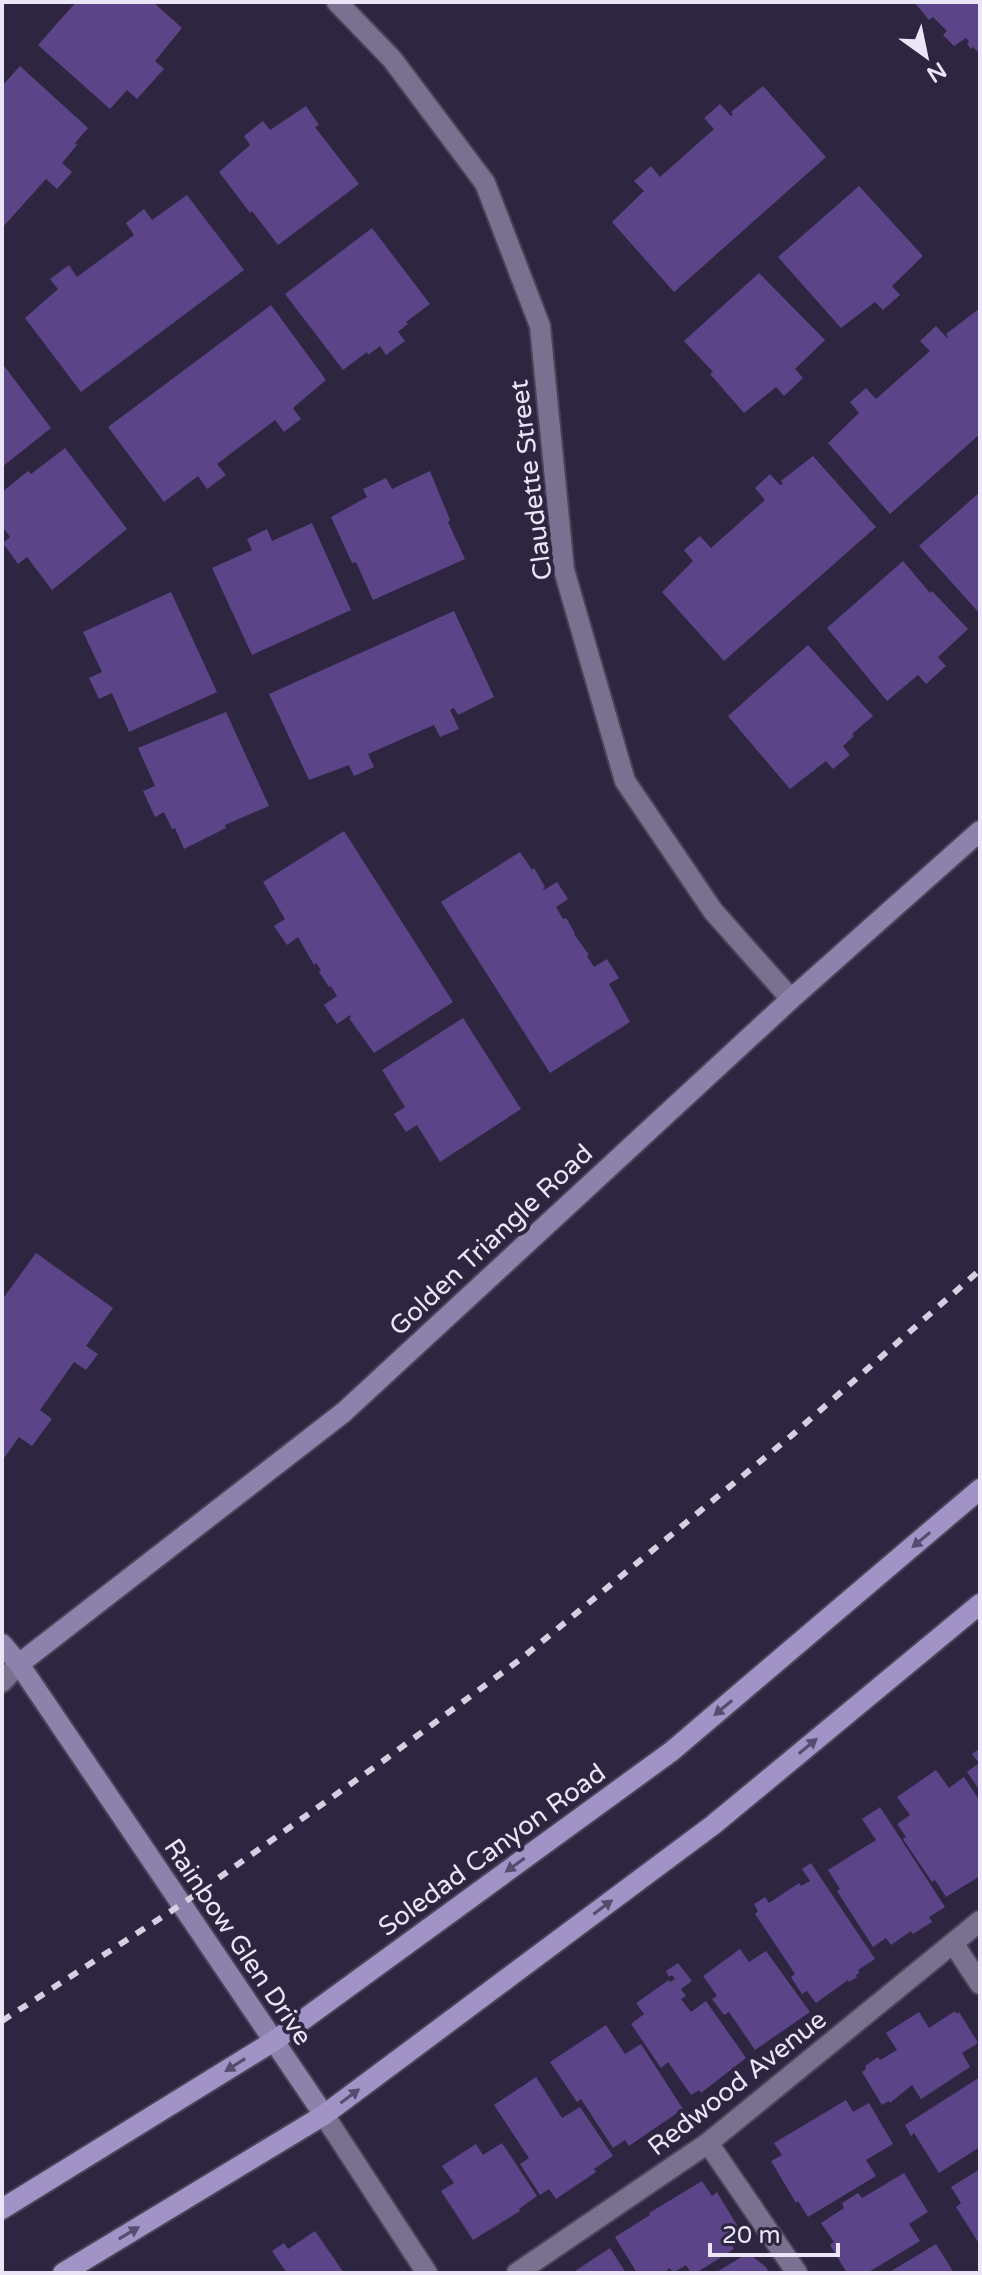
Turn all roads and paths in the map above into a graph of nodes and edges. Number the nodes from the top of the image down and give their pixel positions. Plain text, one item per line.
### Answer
1 (337, 2) edge
2 (980, 831) edge
3 (791, 999) junction
4 (980, 1489) edge
5 (980, 1604) edge
6 (2, 1644) edge
7 (19, 1664) junction
8 (2, 1682) edge
9 (980, 1921) edge
10 (953, 1943) junction
11 (980, 1984) edge
12 (274, 2041) junction
13 (324, 2115) junction
14 (708, 2143) junction
15 (2, 2209) edge
16 (63, 2273) edge
17 (427, 2273) edge
18 (517, 2273) edge
19 (797, 2273) edge

1 - 3 street, Claudette Street
2 - 3 street, Golden Triangle Road
3 - 7 street, Golden Triangle Road
4 -> 12 main road, Soledad Canyon Road
13 -> 5 main road
6 - 7 street, Rainbow Glen Drive
7 - 8 street
7 - 12 street, Rainbow Glen Drive
9 - 10 street, Redwood Avenue
10 - 11 street
10 - 14 street, Redwood Avenue
12 - 13 street, Rainbow Glen Drive
12 -> 15 main road, Soledad Canyon Road
16 -> 13 main road
13 - 17 street, Rainbow Glen Drive
14 - 18 street, Redwood Avenue
14 - 19 street

